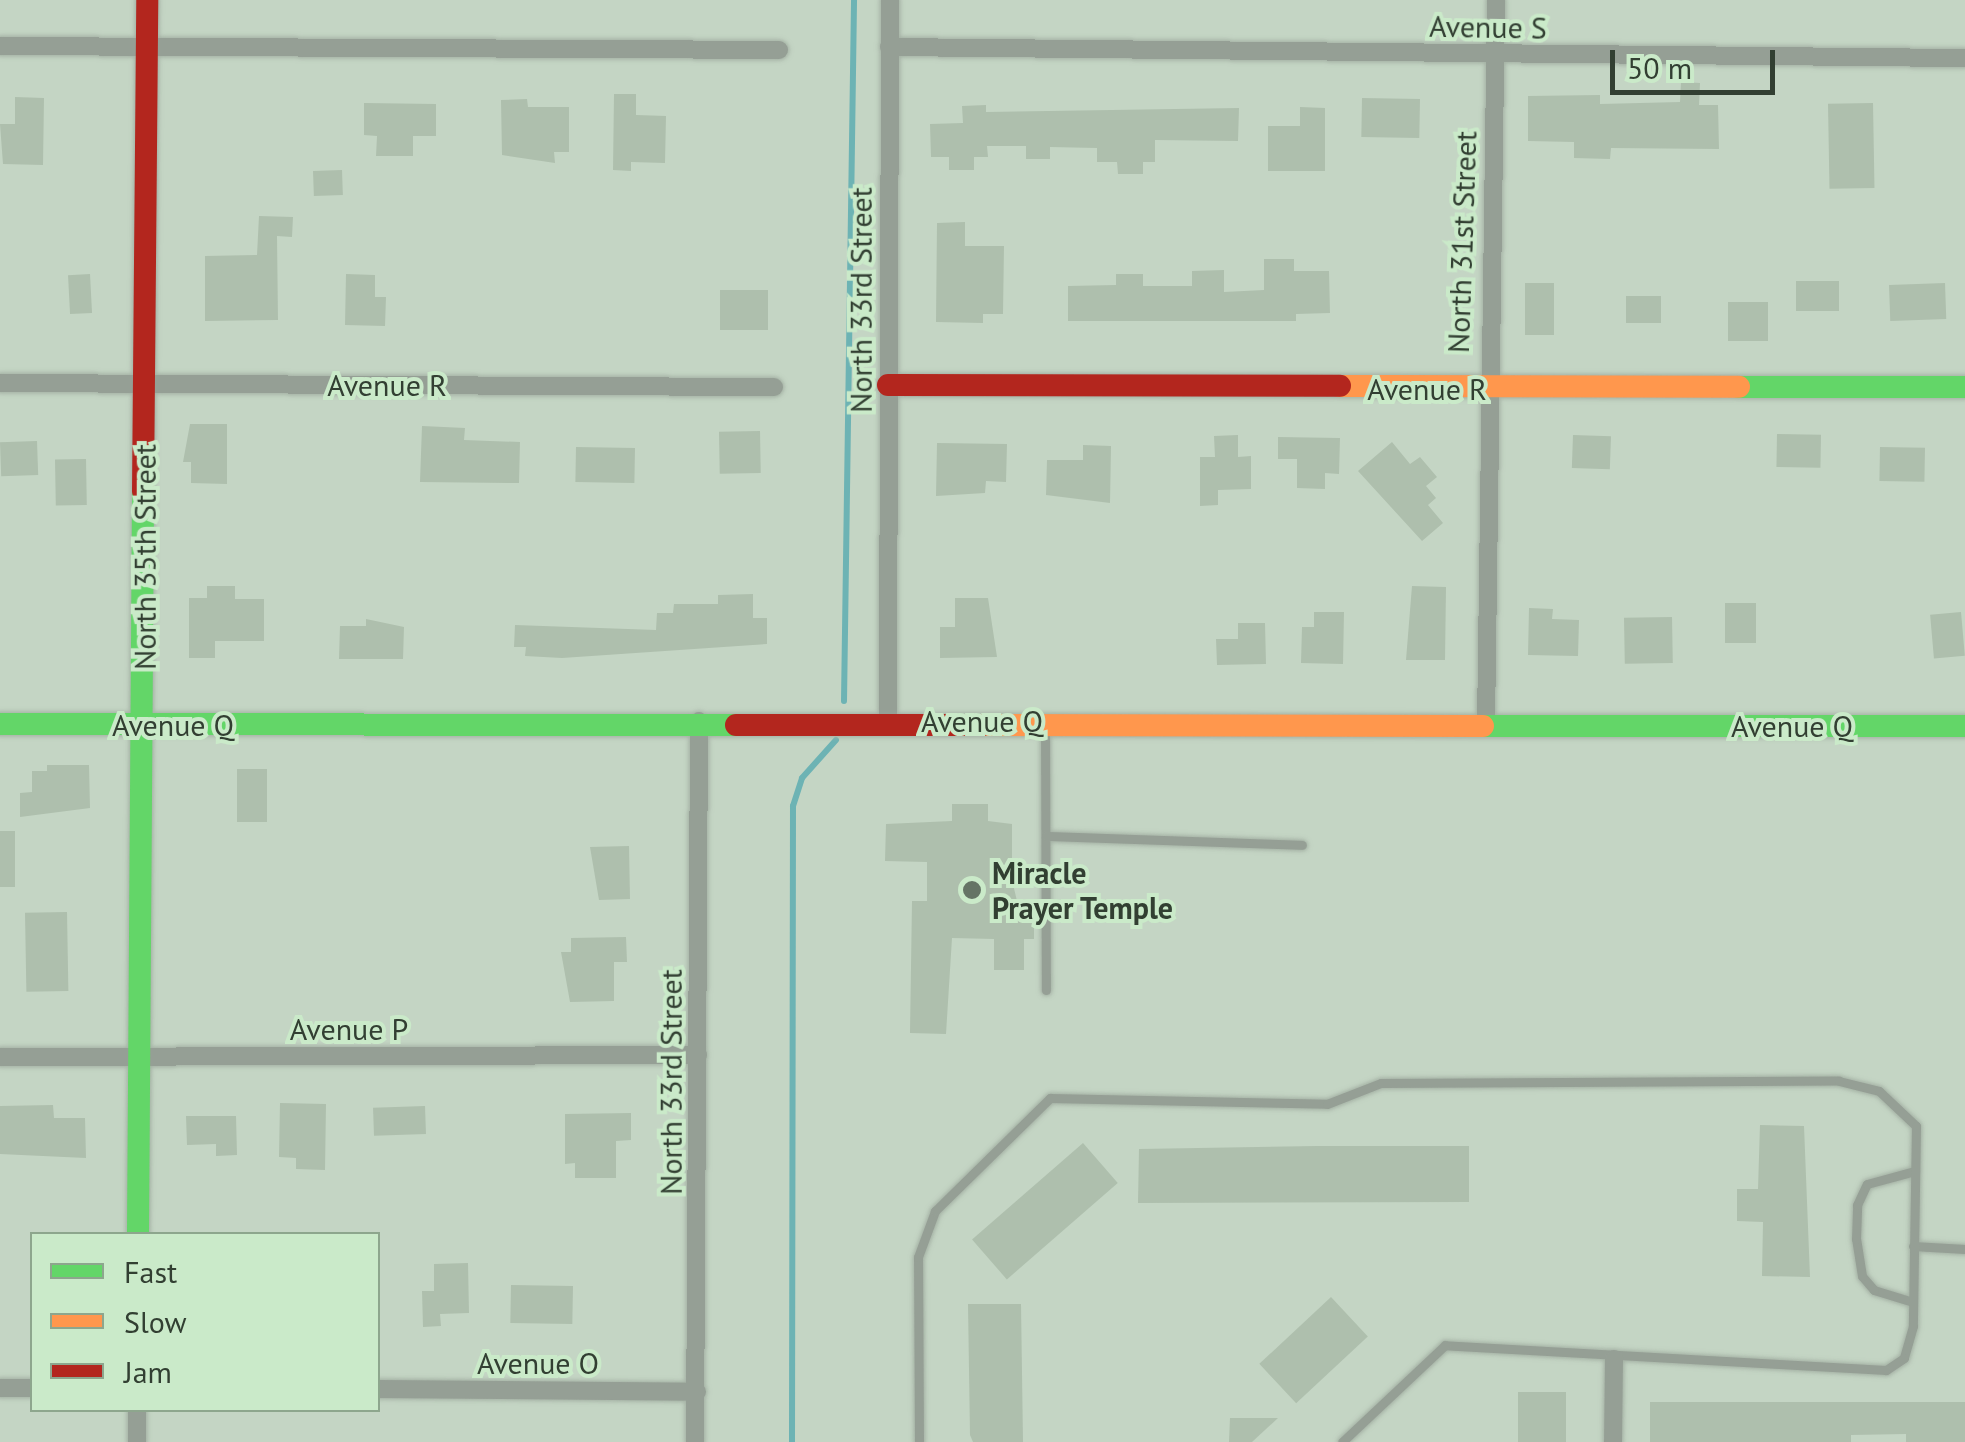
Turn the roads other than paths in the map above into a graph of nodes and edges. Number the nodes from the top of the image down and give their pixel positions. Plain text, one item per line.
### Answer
1 (147, 0) edge
2 (890, 0) edge
3 (1496, 0) edge
4 (146, 45) junction
5 (0, 46) edge
6 (890, 47) junction
7 (779, 50) dead end
8 (1495, 55) junction
9 (1965, 58) edge
10 (0, 383) edge
11 (145, 384) junction
12 (888, 386) junction
13 (774, 387) dead end
14 (1965, 387) edge
15 (1486, 390) junction
16 (888, 720) junction
17 (699, 721) junction
18 (1046, 722) junction
19 (0, 724) edge
20 (145, 725) junction
21 (1486, 725) junction
22 (1965, 726) edge
23 (1046, 836) junction
24 (1302, 845) dead end
25 (1046, 990) dead end
26 (698, 1055) junction
27 (0, 1057) edge
28 (138, 1057) junction
29 (1915, 1170) junction
30 (138, 1232) edge
31 (1913, 1246) junction
32 (1965, 1249) edge
33 (1913, 1302) junction
34 (1614, 1359) junction
35 (0, 1388) edge
36 (30, 1388) edge
37 (380, 1389) edge
38 (697, 1392) junction
39 (138, 1412) edge
40 (138, 1442) edge
41 (695, 1442) edge
42 (920, 1442) edge
43 (1342, 1442) edge
44 (1613, 1442) edge

1 - 4 street, North 35th Street
2 - 6 street, North 33rd Street
3 - 8 street, North 31st Street
4 - 5 street
4 - 7 street
4 - 11 street, North 35th Street
6 - 8 street, Avenue S
6 - 12 street, North 33rd Street
8 - 9 street, Avenue S
8 - 15 street, North 31st Street
10 - 11 street, Avenue R
11 - 13 street, Avenue R
11 - 20 street, North 35th Street
12 - 15 street, Avenue R
12 - 16 street, North 33rd Street
14 - 15 street, Avenue R
15 - 21 street, North 31st Street
16 - 17 street, Avenue Q
16 - 18 street, Avenue Q
17 - 20 street, Avenue Q
17 - 26 street, North 33rd Street
18 - 21 street, Avenue Q
18 - 23 lane
19 - 20 street, Avenue Q
20 - 28 street, North 35th Street
21 - 22 street, Avenue Q
23 - 24 lane
23 - 25 lane
26 - 28 street, Avenue P
26 - 38 street, North 33rd Street
27 - 28 street, Avenue P
28 - 30 street, North 35th Street
29 - 31 lane
29 - 33 lane
29 - 42 lane
31 - 32 lane
31 - 33 lane
33 - 34 lane
34 - 43 lane
34 - 44 street
35 - 36 street
37 - 38 street, Avenue O
38 - 41 street, North 33rd Street
39 - 40 street

